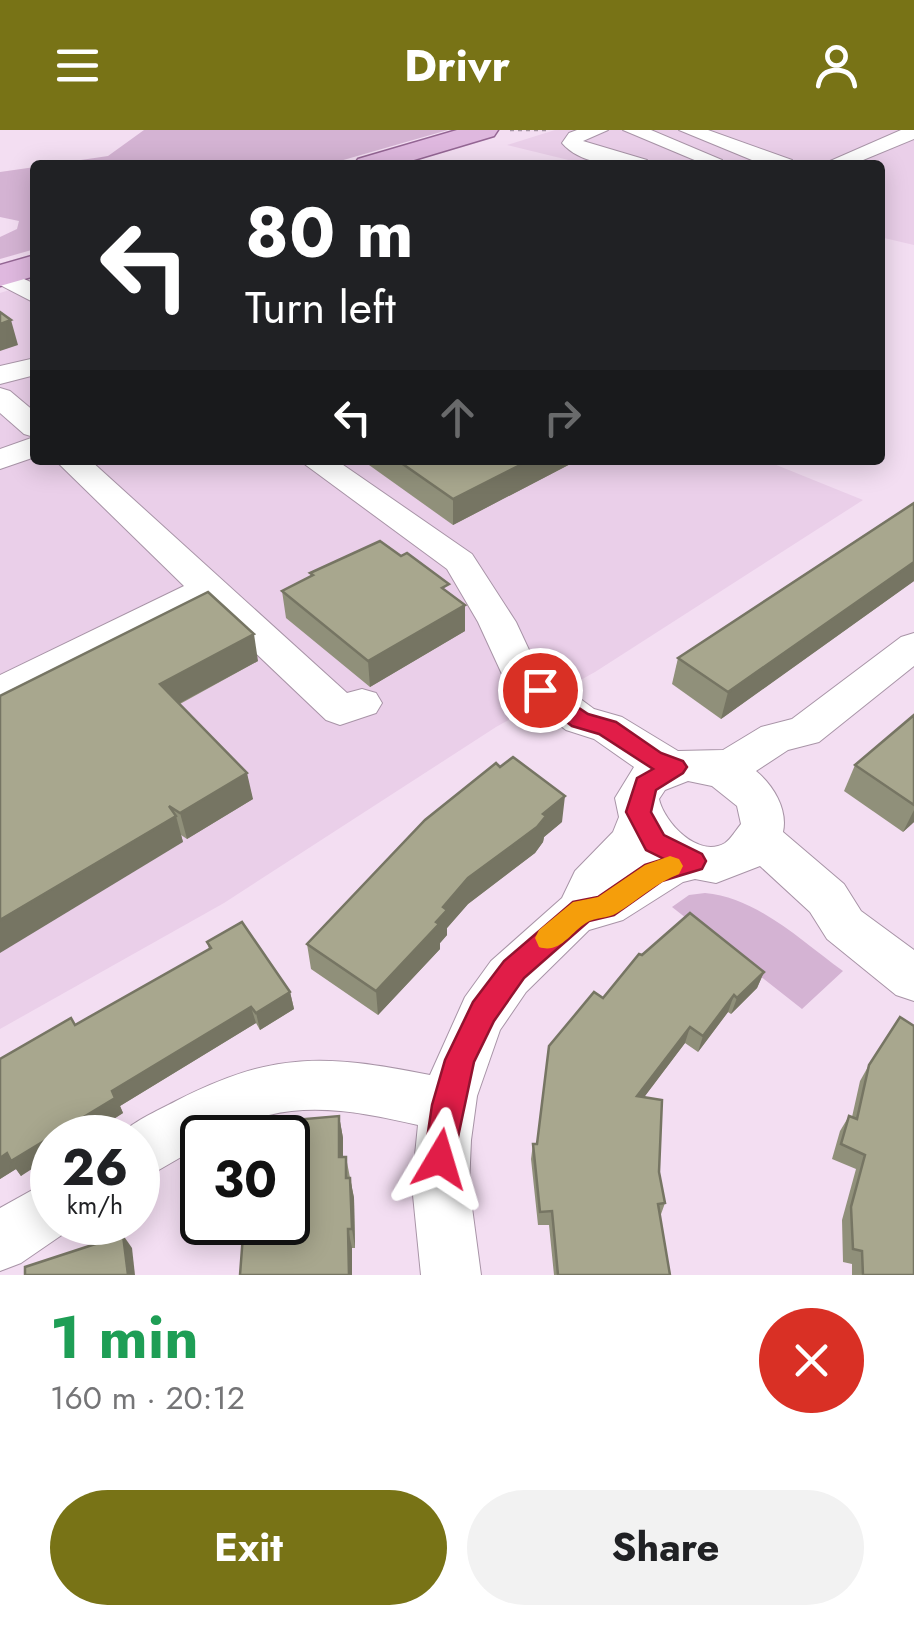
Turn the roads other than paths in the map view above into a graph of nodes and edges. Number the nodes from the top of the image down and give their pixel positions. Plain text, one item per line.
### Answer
1 (485, 130) edge
2 (633, 130) edge
3 (664, 130) edge
4 (689, 130) edge
5 (598, 131) edge
6 (914, 132) edge
7 (385, 160) edge
8 (621, 160) edge
9 (666, 160) edge
10 (678, 160) edge
11 (711, 160) edge
12 (743, 160) edge
13 (770, 160) edge
14 (844, 160) edge
15 (30, 266) edge
16 (0, 275) edge
17 (30, 292) edge
18 (30, 367) edge
19 (0, 375) edge
20 (0, 398) edge
21 (30, 424) edge
22 (30, 448) edge
23 (0, 460) edge
24 (76, 465) edge
25 (322, 465) edge
26 (209, 588) junction
27 (914, 646) edge
28 (0, 692) edge
29 (362, 703) dead end
30 (580, 720) junction
31 (805, 731) junction
32 (693, 767) junction
33 (639, 808) junction
34 (734, 842) junction
35 (582, 910) junction
36 (914, 979) edge
37 (447, 1105) junction
38 (160, 1141) edge
39 (30, 1222) edge
40 (0, 1242) edge
41 (451, 1275) edge

1 - 7 main road
2 - 11 street
3 - 12 street
4 - 13 street
5 - 8 street
5 - 9 street
5 - 10 street
6 - 14 street
15 - 16 main road
16 - 17 street
18 - 19 street
20 - 21 street
22 - 23 street
24 - 26 street
25 - 30 street
26 - 28 street
26 - 29 street
27 - 31 street
30 - 32 street
30 - 33 street
31 - 32 street
31 - 34 street
32 - 33 street
32 - 34 street
33 - 34 street
33 - 35 street
34 - 35 street
34 - 36 street
35 - 37 street
37 - 38 street
37 - 41 street
39 - 40 street

